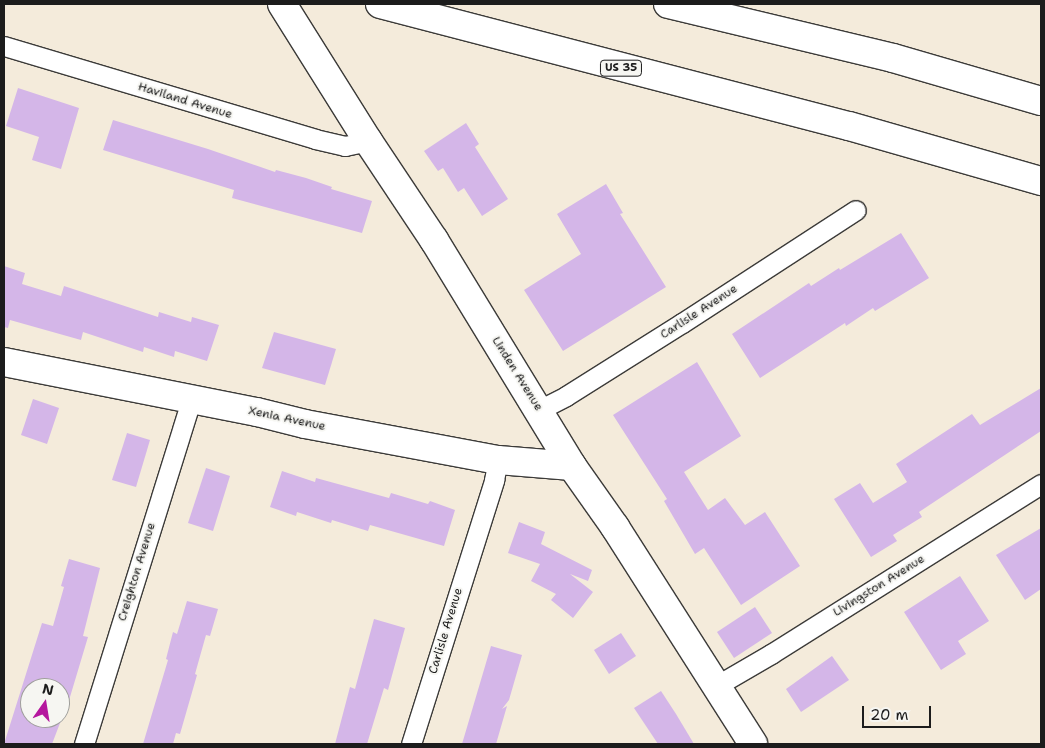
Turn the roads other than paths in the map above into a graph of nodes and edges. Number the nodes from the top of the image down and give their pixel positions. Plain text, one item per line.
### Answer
1 (282, 4) edge
2 (668, 4) edge
3 (387, 5) edge
4 (4, 46) edge
5 (1041, 101) edge
6 (368, 141) junction
7 (1041, 181) edge
8 (856, 210) dead end
9 (4, 362) edge
10 (191, 400) junction
11 (539, 410) junction
12 (498, 460) junction
13 (572, 466) junction
14 (1041, 484) edge
15 (716, 686) junction
16 (84, 744) edge
17 (411, 744) edge
18 (753, 744) edge

1 - 6 main road, Linden Avenue
2 - 5 main road
3 - 7 main road, US 35
4 - 6 street, Haviland Avenue
6 - 11 main road, Linden Avenue
8 - 11 street, Carlisle Avenue
9 - 10 main road, Xenia Avenue
10 - 12 main road, Xenia Avenue
10 - 16 street, Creighton Avenue
11 - 13 main road, Linden Avenue
12 - 13 main road, Xenia Avenue
12 - 17 street, Carlisle Avenue
13 - 15 main road, Linden Avenue
14 - 15 street, Livingston Avenue
15 - 18 main road, Linden Avenue

